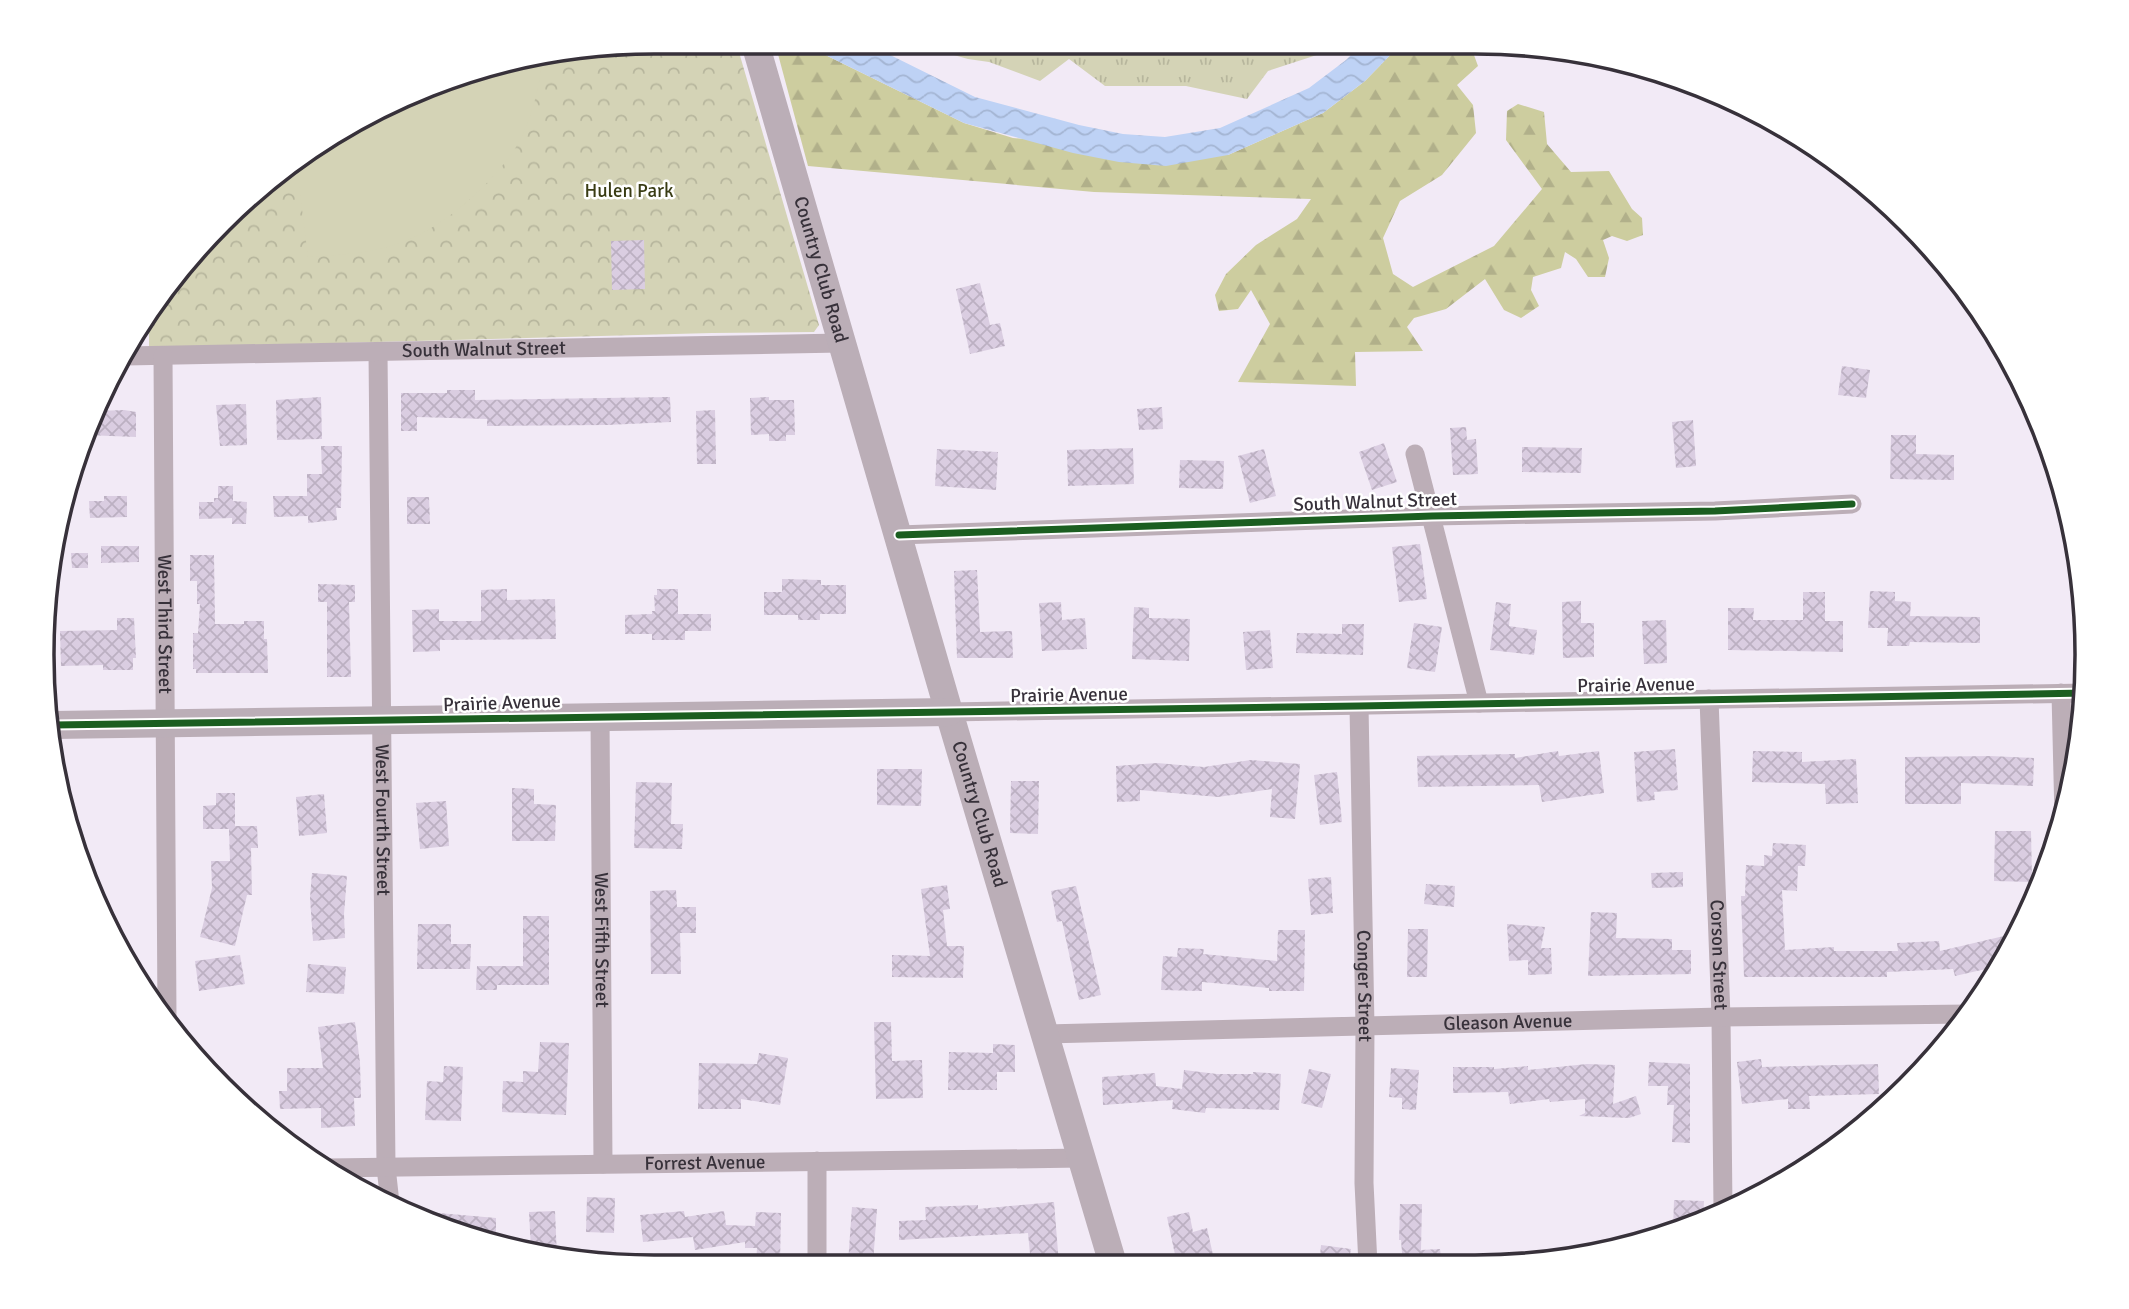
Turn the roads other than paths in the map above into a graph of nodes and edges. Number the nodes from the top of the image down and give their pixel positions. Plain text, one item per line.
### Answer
1 (758, 54) edge
2 (841, 343) junction
3 (378, 353) junction
4 (134, 356) edge
5 (163, 356) junction
6 (1415, 454) dead end
7 (1852, 504) dead end
8 (1432, 516) junction
9 (899, 535) junction
10 (2061, 693) junction
11 (2073, 693) edge
12 (1709, 699) junction
13 (1479, 703) junction
14 (1359, 706) junction
15 (949, 712) junction
16 (600, 716) junction
17 (381, 722) junction
18 (166, 723) junction
19 (58, 725) edge
20 (2063, 772) edge
21 (167, 1005) edge
22 (1955, 1014) edge
23 (1721, 1017) junction
24 (1365, 1027) junction
25 (1045, 1034) junction
26 (1082, 1158) junction
27 (817, 1161) junction
28 (603, 1164) junction
29 (386, 1167) junction
30 (344, 1168) edge
31 (389, 1193) edge
32 (1723, 1201) edge
33 (817, 1255) edge
34 (1111, 1255) edge
35 (1368, 1255) edge

1 - 2 main road, Country Club Road
2 - 3 street, South Walnut Street
2 - 9 main road, Country Club Road
3 - 5 street, South Walnut Street
3 - 17 street, West Fourth Street
4 - 5 street, South Walnut Street
5 - 18 street, West Third Street
6 - 8 street
7 - 8 street, South Walnut Street
8 - 9 street, South Walnut Street
8 - 13 street
9 - 15 main road, Country Club Road
10 - 11 street, Prairie Avenue
10 - 12 street, Prairie Avenue
10 - 20 street
12 - 13 street, Prairie Avenue
12 - 23 street, Corson Street
13 - 14 street, Prairie Avenue
14 - 15 street, Prairie Avenue
14 - 24 street, Conger Street
15 - 16 main road, Prairie Avenue
15 - 25 main road, Country Club Road
16 - 17 main road, Prairie Avenue
16 - 28 street, West Fifth Street
17 - 18 main road, Prairie Avenue
17 - 29 street, West Fourth Street
18 - 19 main road, Prairie Avenue
18 - 21 street, West Third Street
22 - 23 street, Gleason Avenue
23 - 24 street, Gleason Avenue
23 - 32 street, Corson Street
24 - 25 street, Gleason Avenue
24 - 35 street, Conger Street
25 - 26 main road, Country Club Road
26 - 27 street, Forrest Avenue
26 - 34 main road, Country Club Road
27 - 28 street, Forrest Avenue
27 - 33 street
28 - 29 street, Forrest Avenue
29 - 30 street, Forrest Avenue
29 - 31 street, West Fourth Street

